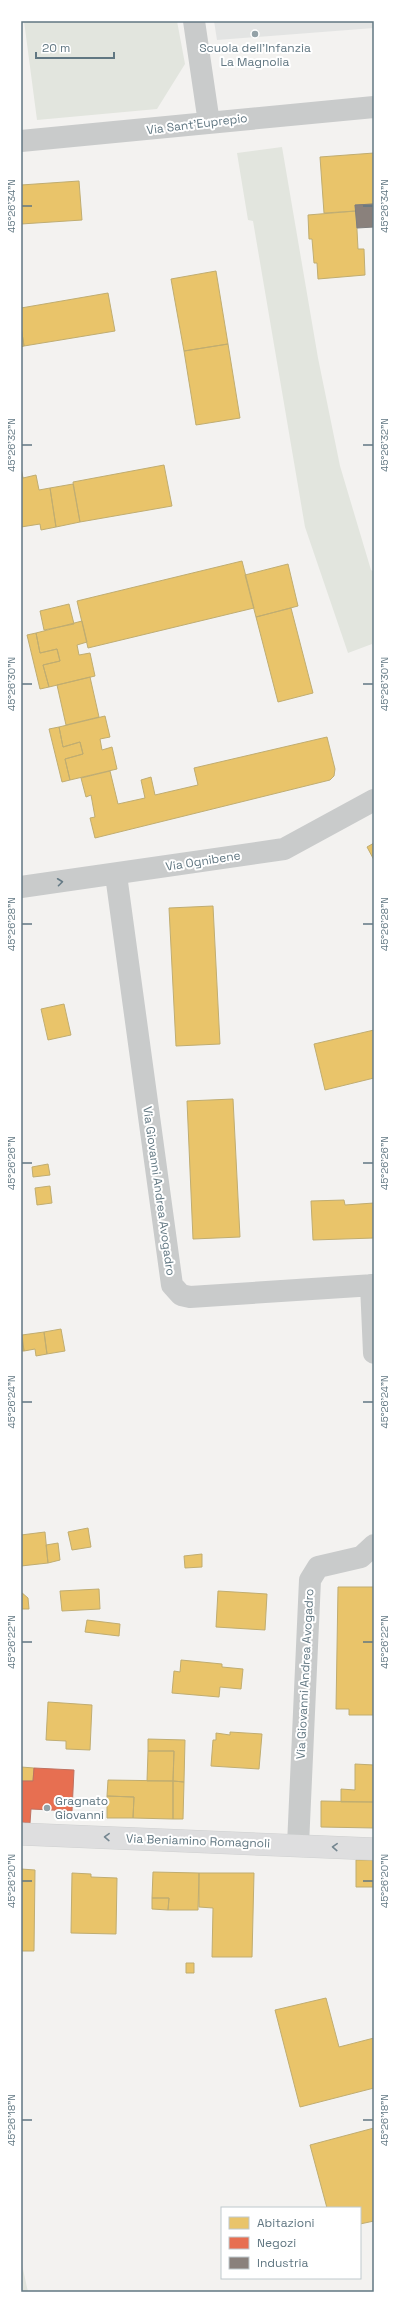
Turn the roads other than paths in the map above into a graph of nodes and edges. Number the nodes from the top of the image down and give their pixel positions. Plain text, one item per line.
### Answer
1 (194, 21) edge
2 (374, 106) edge
3 (209, 123) junction
4 (21, 141) edge
5 (374, 800) edge
6 (116, 875) junction
7 (21, 887) edge
8 (372, 1285) edge
9 (374, 1353) edge
10 (374, 1545) edge
11 (21, 1834) edge
12 (298, 1845) junction
13 (374, 1849) edge

1 - 3 street
2 - 3 street, Via Sant'Euprepio
3 - 4 street, Via Sant'Euprepio
5 - 6 street, Via Ognibene
7 -> 6 street, Via Ognibene
6 - 8 street, Via Giovanni Andrea Avogadro
8 - 9 street, Via Giovanni Andrea Avogadro
10 - 12 street, Via Giovanni Andrea Avogadro
12 -> 11 main road, Via Beniamino Romagnoli
13 -> 12 main road, Via Beniamino Romagnoli

